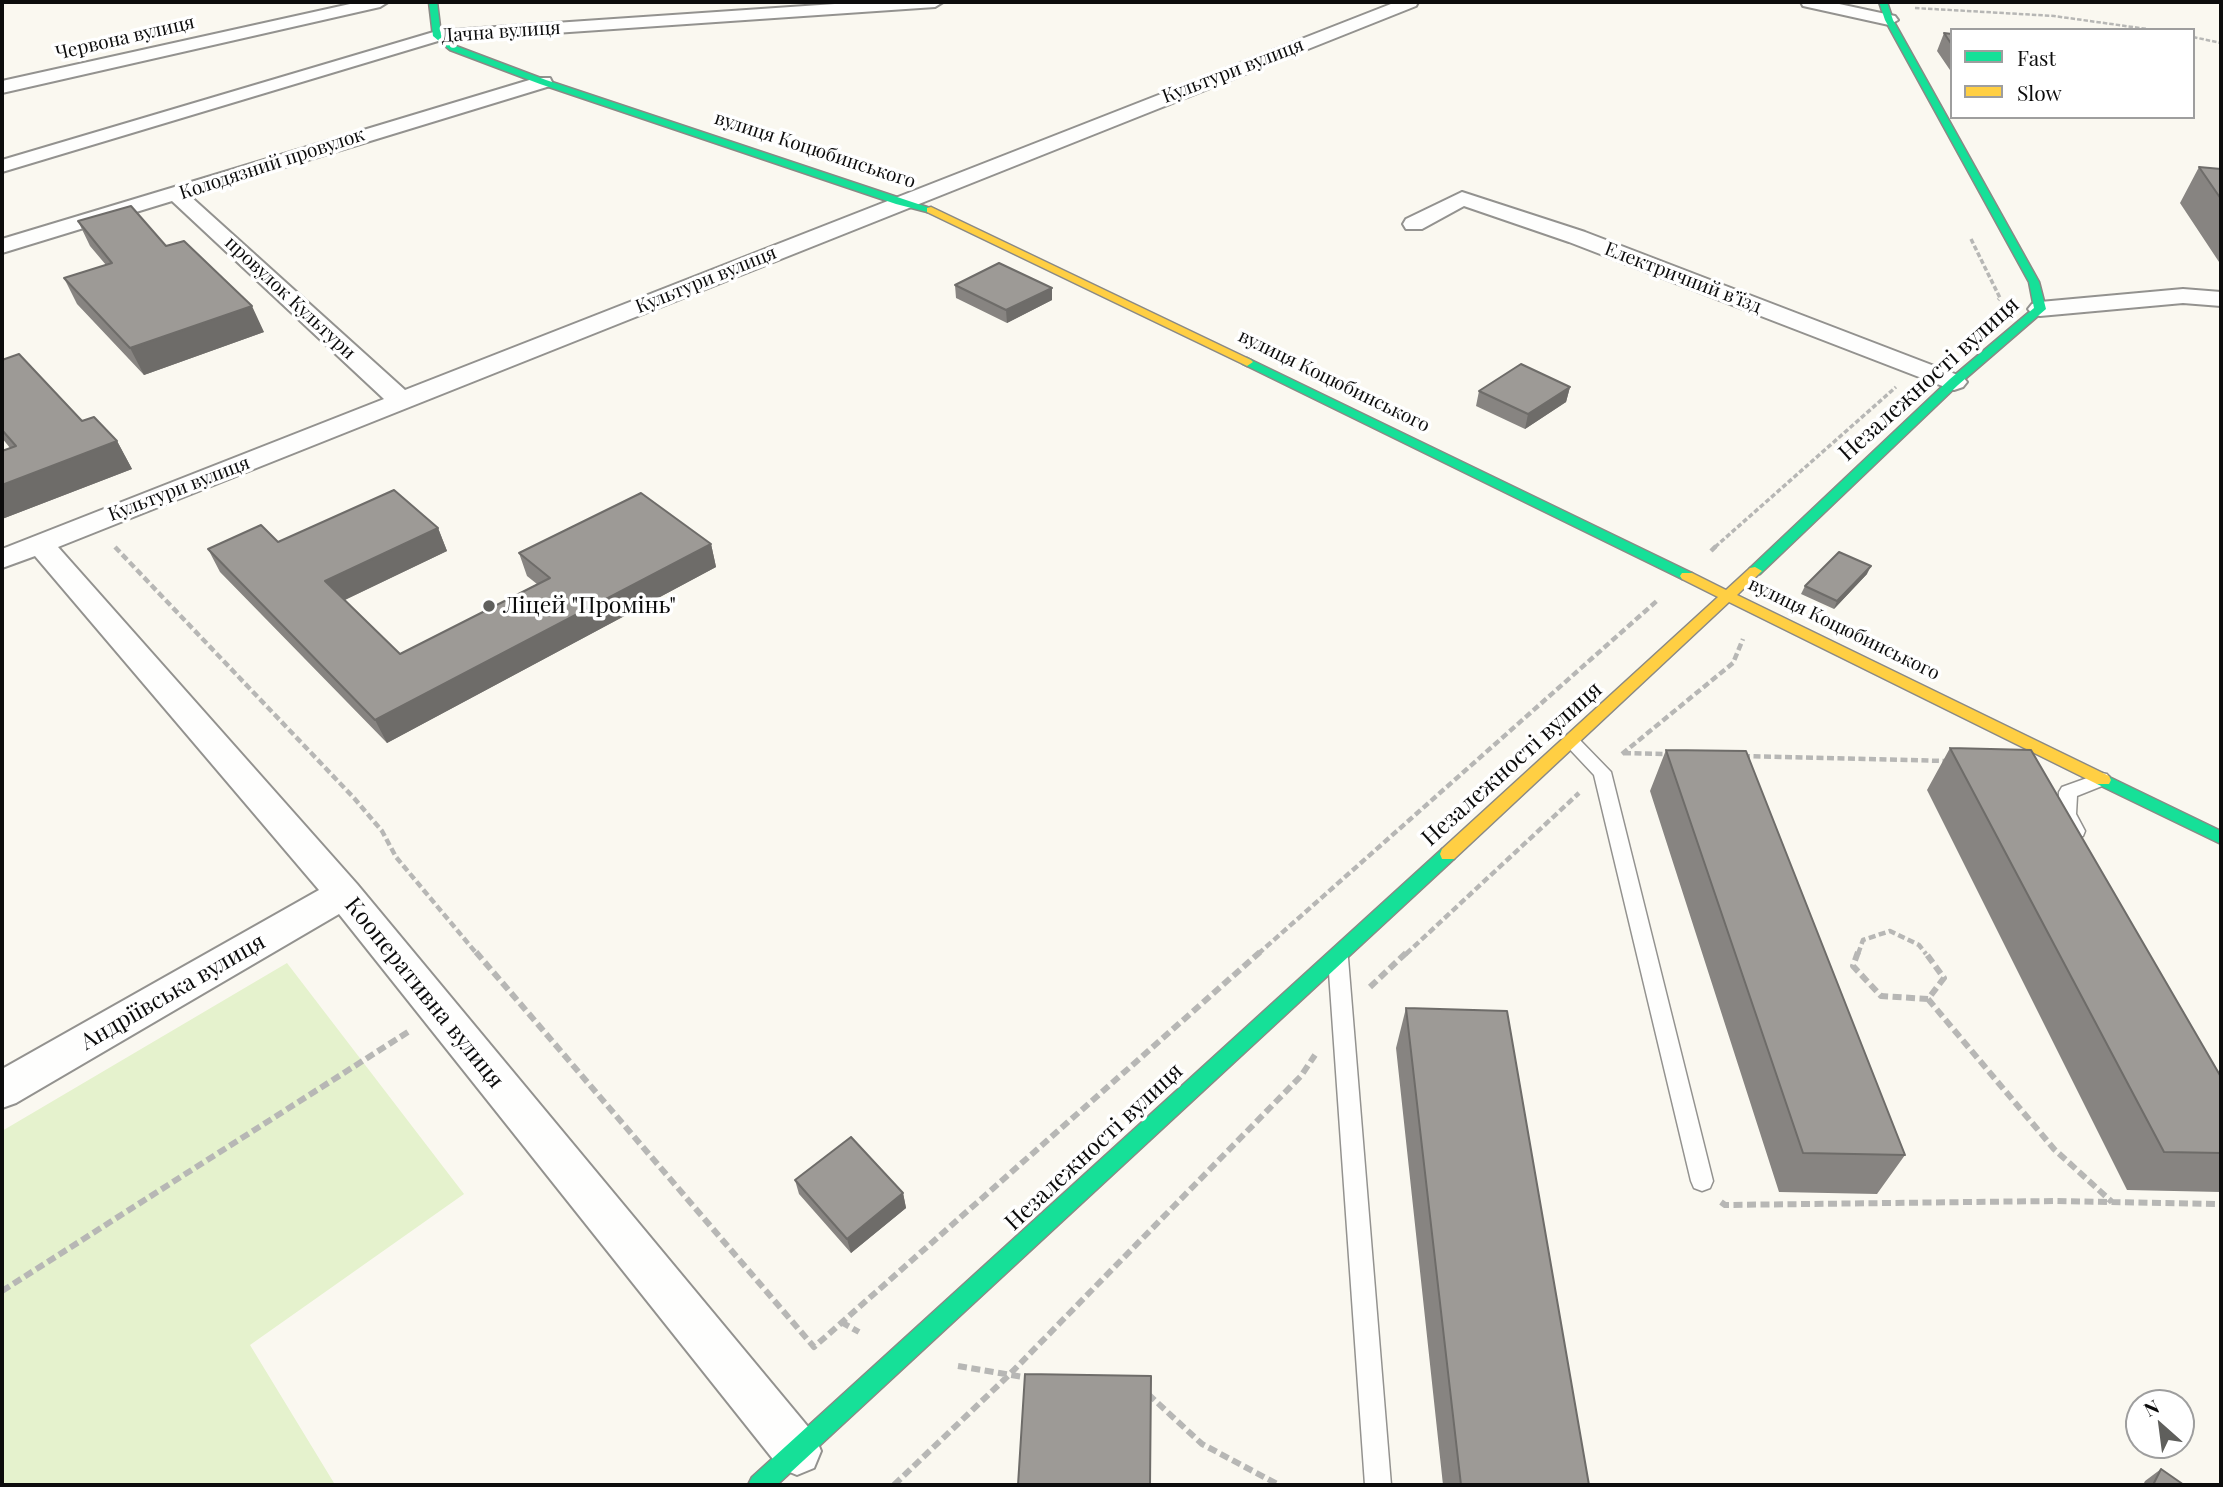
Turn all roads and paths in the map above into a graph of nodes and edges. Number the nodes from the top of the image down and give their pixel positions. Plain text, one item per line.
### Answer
1 (380, 2) edge
2 (433, 2) edge
3 (935, 2) edge
4 (1410, 2) edge
5 (1809, 2) edge
6 (1886, 9) edge
7 (2140, 28) edge
8 (437, 36) junction
9 (2195, 37) edge
10 (2221, 43) edge
11 (543, 82) junction
12 (2, 87) edge
13 (2, 166) edge
14 (177, 195) junction
15 (900, 202) junction
16 (1414, 224) dead end
17 (2, 246) edge
18 (2221, 299) edge
19 (2040, 309) junction
20 (1954, 382) junction
21 (403, 402) junction
22 (124, 538) dead end
23 (40, 544) junction
24 (2, 559) edge
25 (1649, 590) dead end
26 (1729, 596) junction
27 (1571, 741) junction
28 (1623, 754) dead end
29 (1678, 755) edge
30 (1733, 756) edge
31 (1954, 761) edge
32 (2101, 779) junction
33 (2221, 838) edge
34 (2086, 850) edge
35 (344, 894) junction
36 (1338, 954) junction
37 (1928, 999) junction
38 (440, 1012) junction
39 (2, 1090) edge
40 (1702, 1181) joint
41 (2112, 1202) junction
42 (2221, 1204) edge
43 (2, 1291) edge
44 (1008, 1376) dead end
45 (1036, 1379) edge
46 (1145, 1391) edge
47 (797, 1451) junction
48 (760, 1485) edge
49 (1279, 1485) edge
50 (1378, 1485) edge

1 - 12 street, Червона вулиця
2 - 8 street
3 - 8 street, Дачна вулиця
4 - 15 street, Культури вулиця
5 - 6 street
6 - 7 path
6 - 19 street, Незалежності вулиця
8 - 11 street, вулиця Коцюбинського
8 - 13 street, Дачна вулиця
9 - 10 path
11 - 14 street, Колодязний провулок
11 - 15 street, вулиця Коцюбинського
14 - 17 street, Колодязний провулок
14 - 21 street, провулок Культури
15 - 21 street, Культури вулиця
15 - 26 street, вулиця Коцюбинського
16 - 20 street, Електричний в’їзд
18 - 19 street
19 - 20 street, Незалежності вулиця
20 - 26 street, Незалежності вулиця
21 - 23 street, Культури вулиця
22 - 25 path
23 - 24 street, Культури вулиця
23 - 35 street, Кооперативна вулиця
26 - 27 street, Незалежності вулиця
26 - 32 street, вулиця Коцюбинського
27 - 36 street, Незалежності вулиця
27 - 40 lane
28 - 29 path
30 - 31 path
32 - 33 street, вулиця Коцюбинського
32 - 34 lane
35 - 38 street, Кооперативна вулиця
35 - 39 street, Андріївська вулиця
36 - 47 street, Незалежності вулиця
36 - 50 lane
37 - 37 path
37 - 41 path
38 - 43 path
38 - 47 street, Кооперативна вулиця
40 - 41 path
41 - 42 path
44 - 45 path
46 - 49 path
47 - 48 street, Незалежності вулиця

